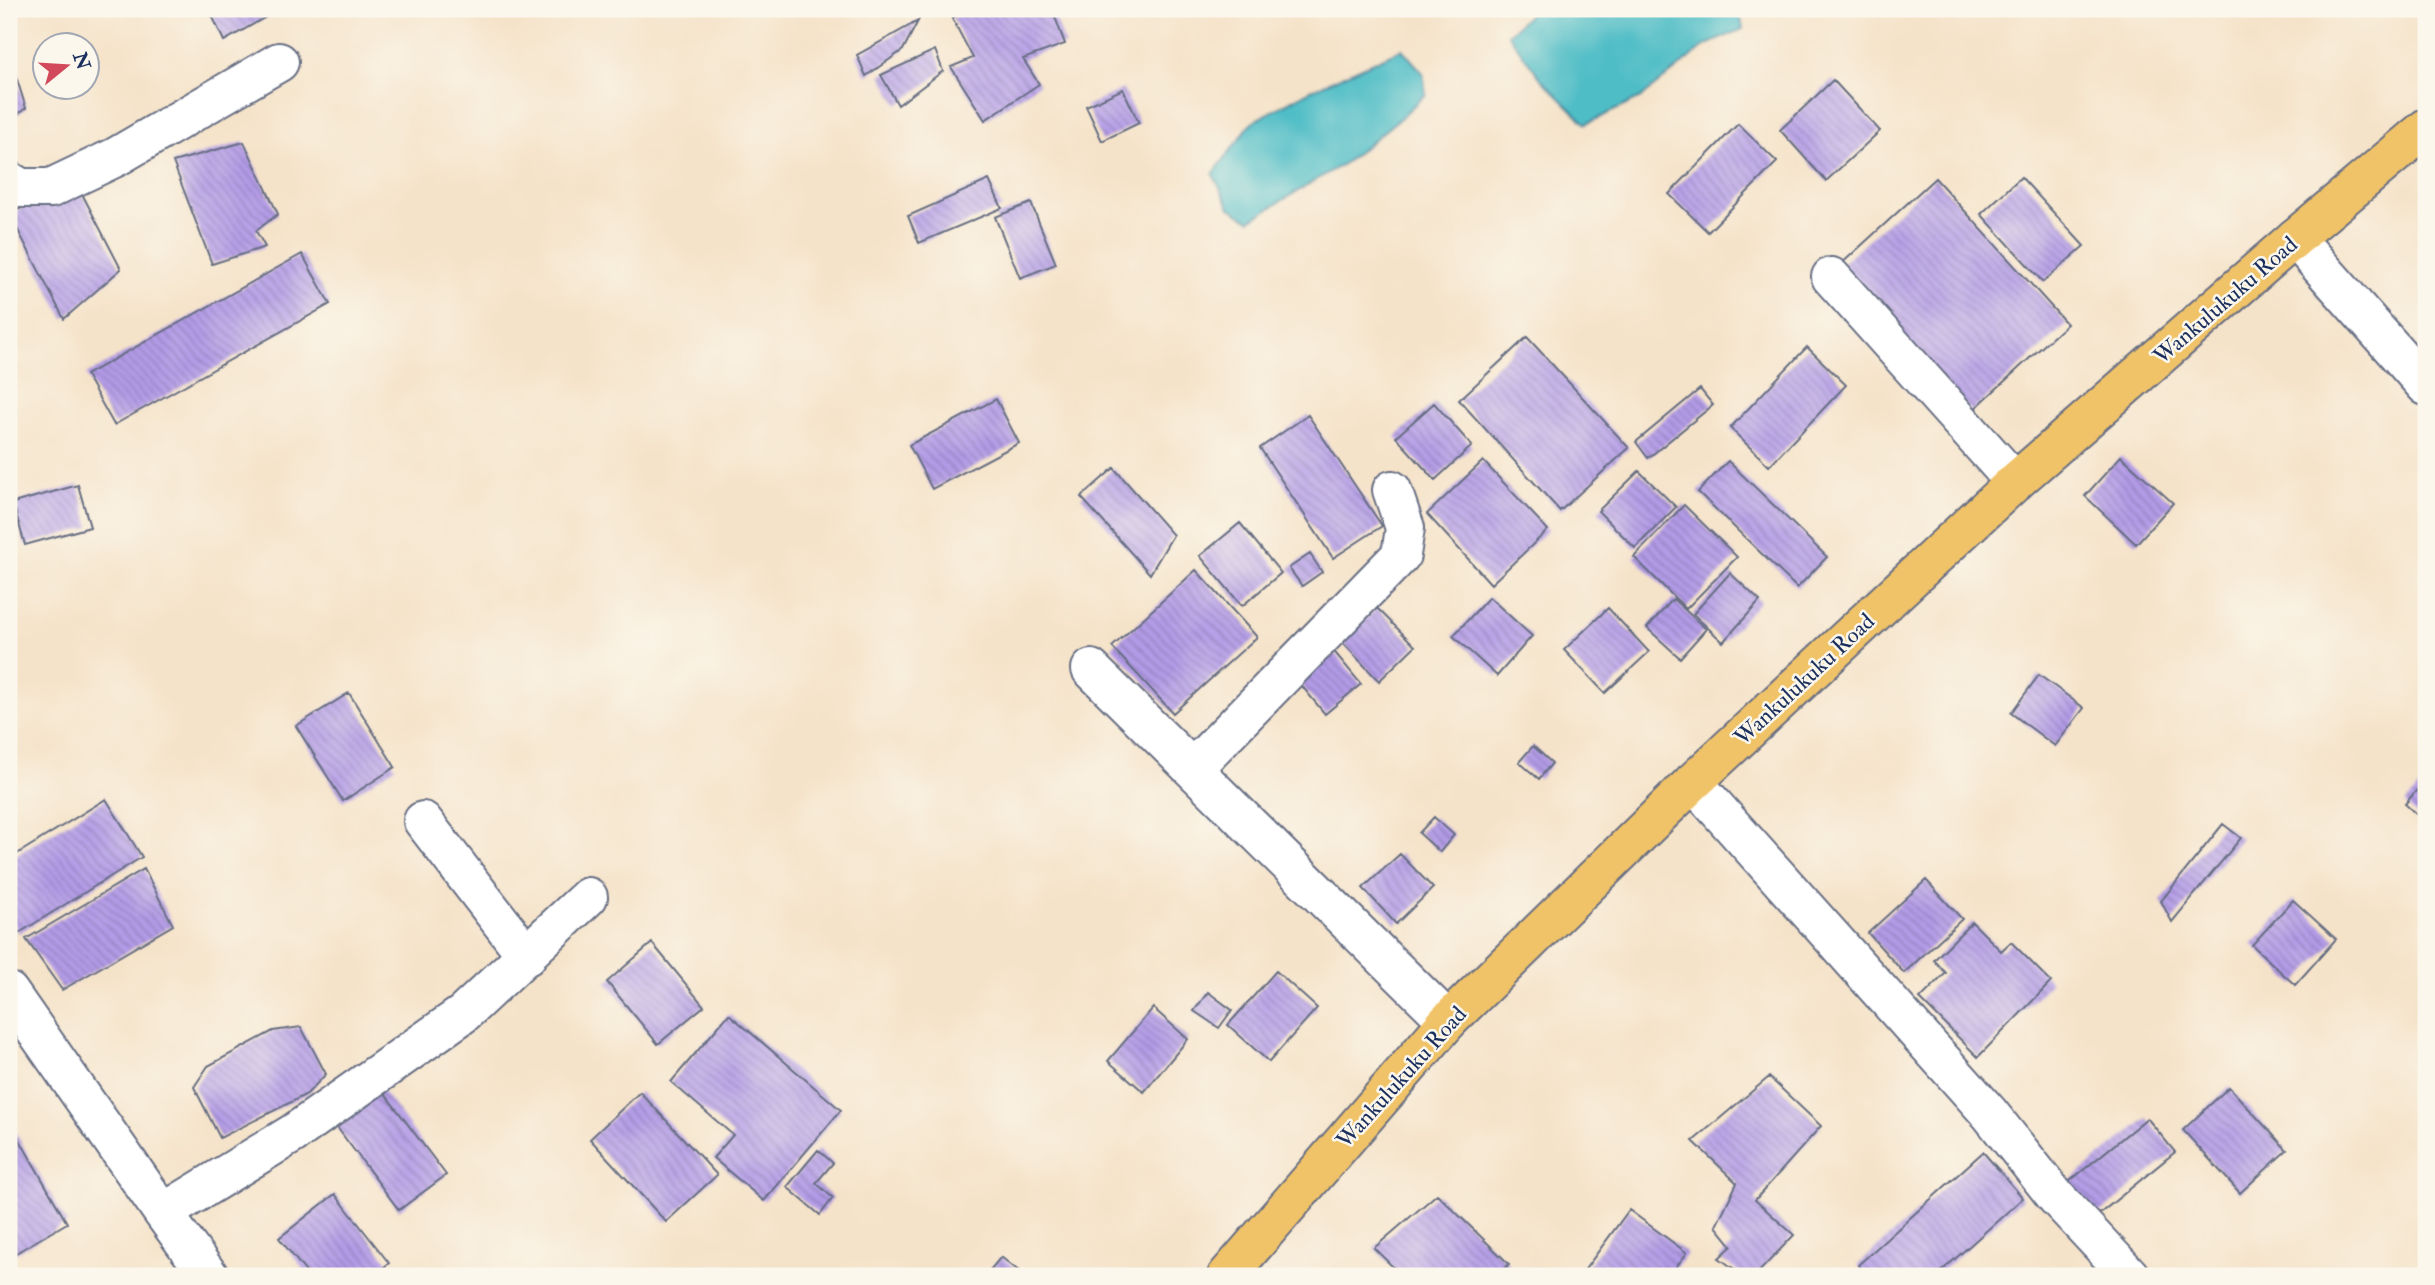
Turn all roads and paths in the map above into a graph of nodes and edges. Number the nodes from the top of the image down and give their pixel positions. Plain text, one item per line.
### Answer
1 (279, 62) dead end
2 (2426, 128) edge
3 (9, 181) edge
4 (2295, 239) junction
5 (1831, 277) dead end
6 (2426, 386) edge
7 (2015, 482) junction
8 (1392, 490) dead end
9 (1091, 669) dead end
10 (1193, 768) junction
11 (1693, 782) junction
12 (423, 821) dead end
13 (589, 897) dead end
14 (527, 956) junction
15 (9, 992) edge
16 (1448, 1021) junction
17 (163, 1213) junction
18 (209, 1276) edge
19 (1227, 1276) edge
20 (2130, 1276) edge

1 - 3 street
2 - 4 main road, Wankulukuku Road
4 - 6 street
4 - 7 main road, Wankulukuku Road
5 - 7 street
7 - 11 main road, Wankulukuku Road
8 - 10 street
9 - 10 street
10 - 16 street
11 - 16 main road, Wankulukuku Road
11 - 20 street
12 - 14 street
13 - 14 street
14 - 17 street
15 - 17 street
16 - 19 main road, Wankulukuku Road
17 - 18 street

